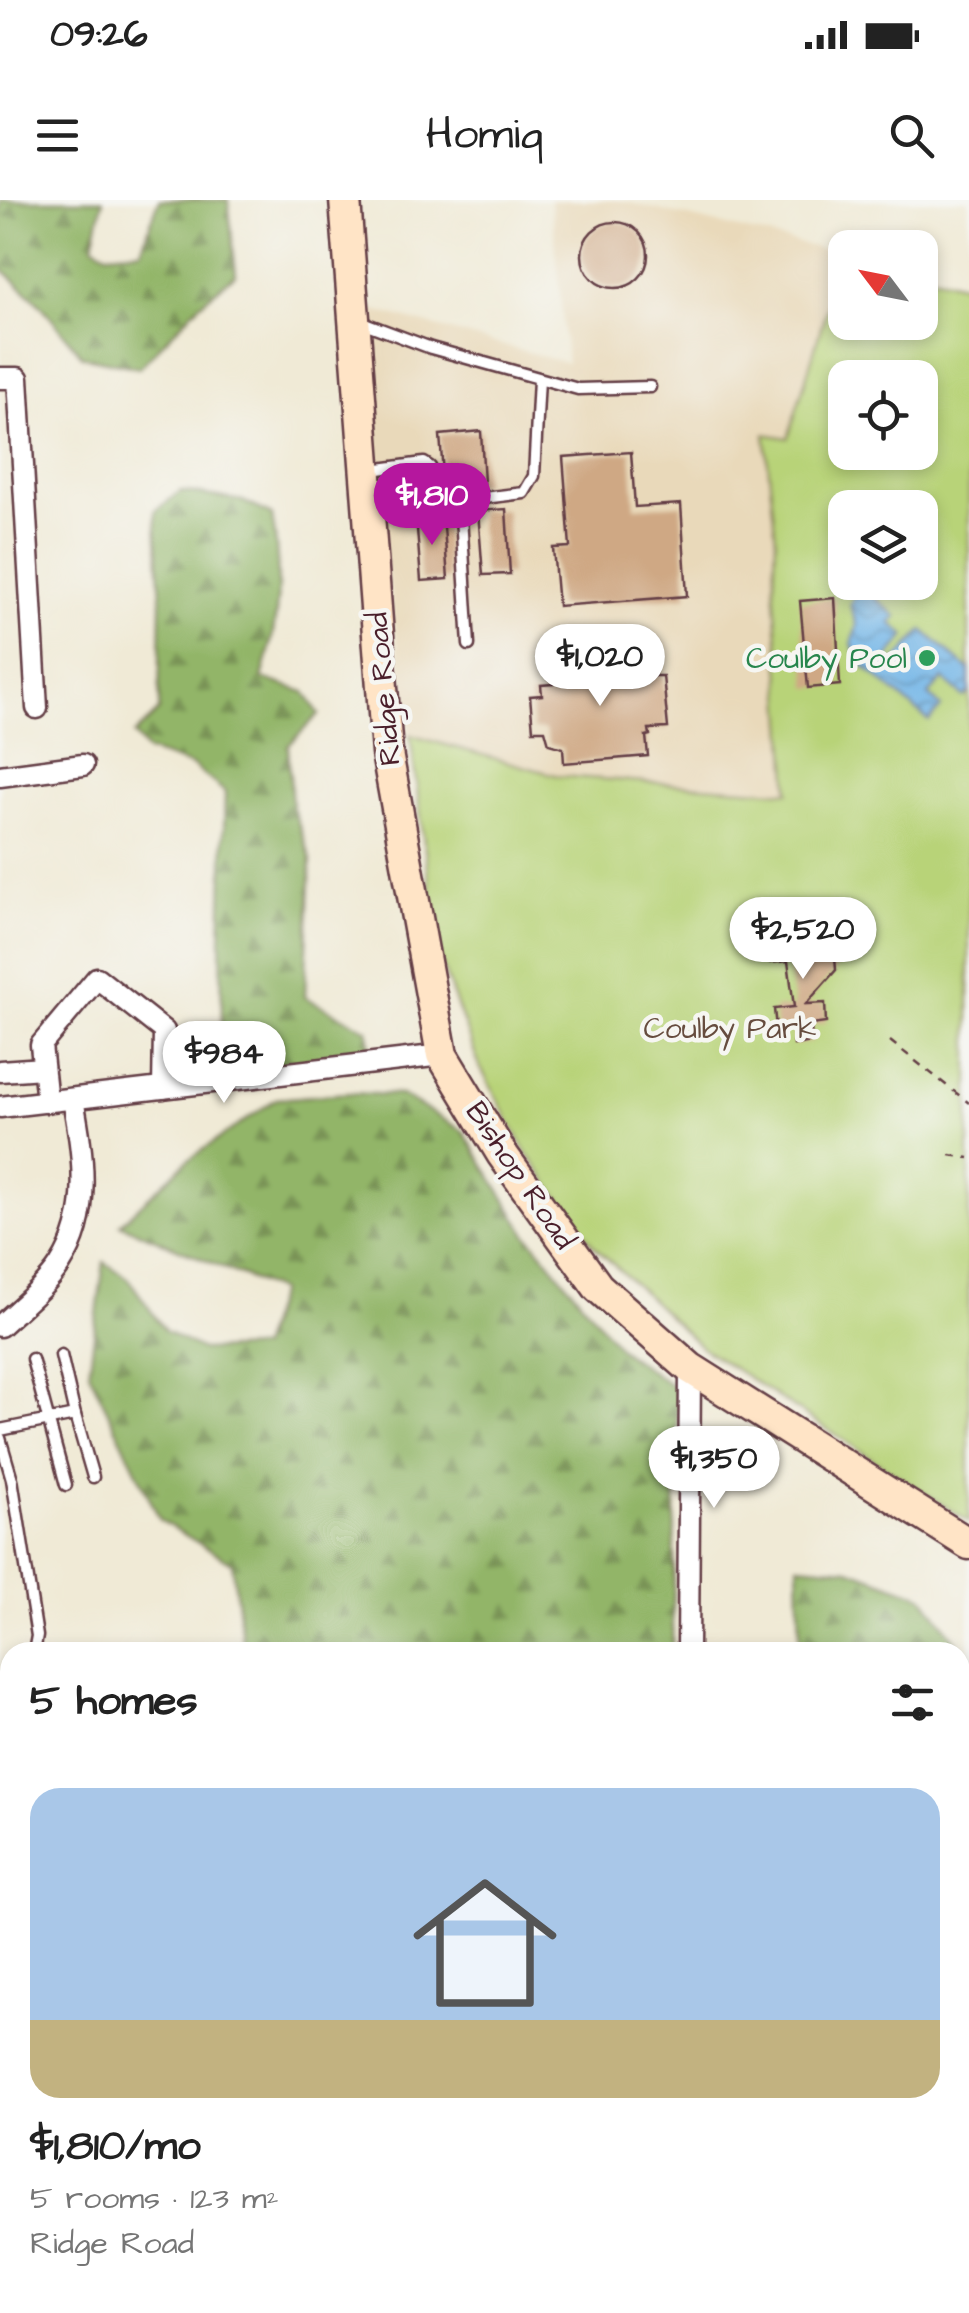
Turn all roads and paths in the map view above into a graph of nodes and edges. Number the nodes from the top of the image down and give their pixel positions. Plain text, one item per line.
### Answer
1 (345, 200) edge
2 (354, 319) junction
3 (0, 378) edge
4 (539, 379) junction
5 (650, 387) dead end
6 (366, 471) junction
7 (460, 500) junction
8 (469, 646) dead end
9 (37, 708) dead end
10 (83, 765) dead end
11 (0, 776) edge
12 (890, 1042) dead end
13 (442, 1055) junction
14 (43, 1068) junction
15 (0, 1071) edge
16 (163, 1088) junction
17 (73, 1099) junction
18 (48, 1102) junction
19 (969, 1103) edge
20 (0, 1108) edge
21 (950, 1155) dead end
22 (969, 1158) edge
23 (0, 1326) edge
24 (61, 1355) dead end
25 (32, 1359) dead end
26 (690, 1368) junction
27 (75, 1415) junction
28 (48, 1420) junction
29 (0, 1434) edge
30 (93, 1477) dead end
31 (66, 1484) dead end
32 (969, 1544) edge
33 (36, 1642) edge
34 (688, 1642) edge

1 - 2 main road, Ridge Road
2 - 4 lane
2 - 6 main road, Ridge Road
3 - 9 street
4 - 5 lane
4 - 7 lane
6 - 7 lane
6 - 13 main road, Ridge Road
7 - 8 lane
10 - 11 street
12 - 19 path
13 - 16 street
13 - 26 main road, Bishop Road
14 - 15 street
14 - 16 street
14 - 18 street
16 - 17 street
17 - 18 street
17 - 23 street
18 - 20 street
21 - 22 path
24 - 27 lane
25 - 28 lane
26 - 32 main road, Bishop Road
26 - 34 street
27 - 28 lane
27 - 30 lane
28 - 29 lane
28 - 31 lane
29 - 33 lane

